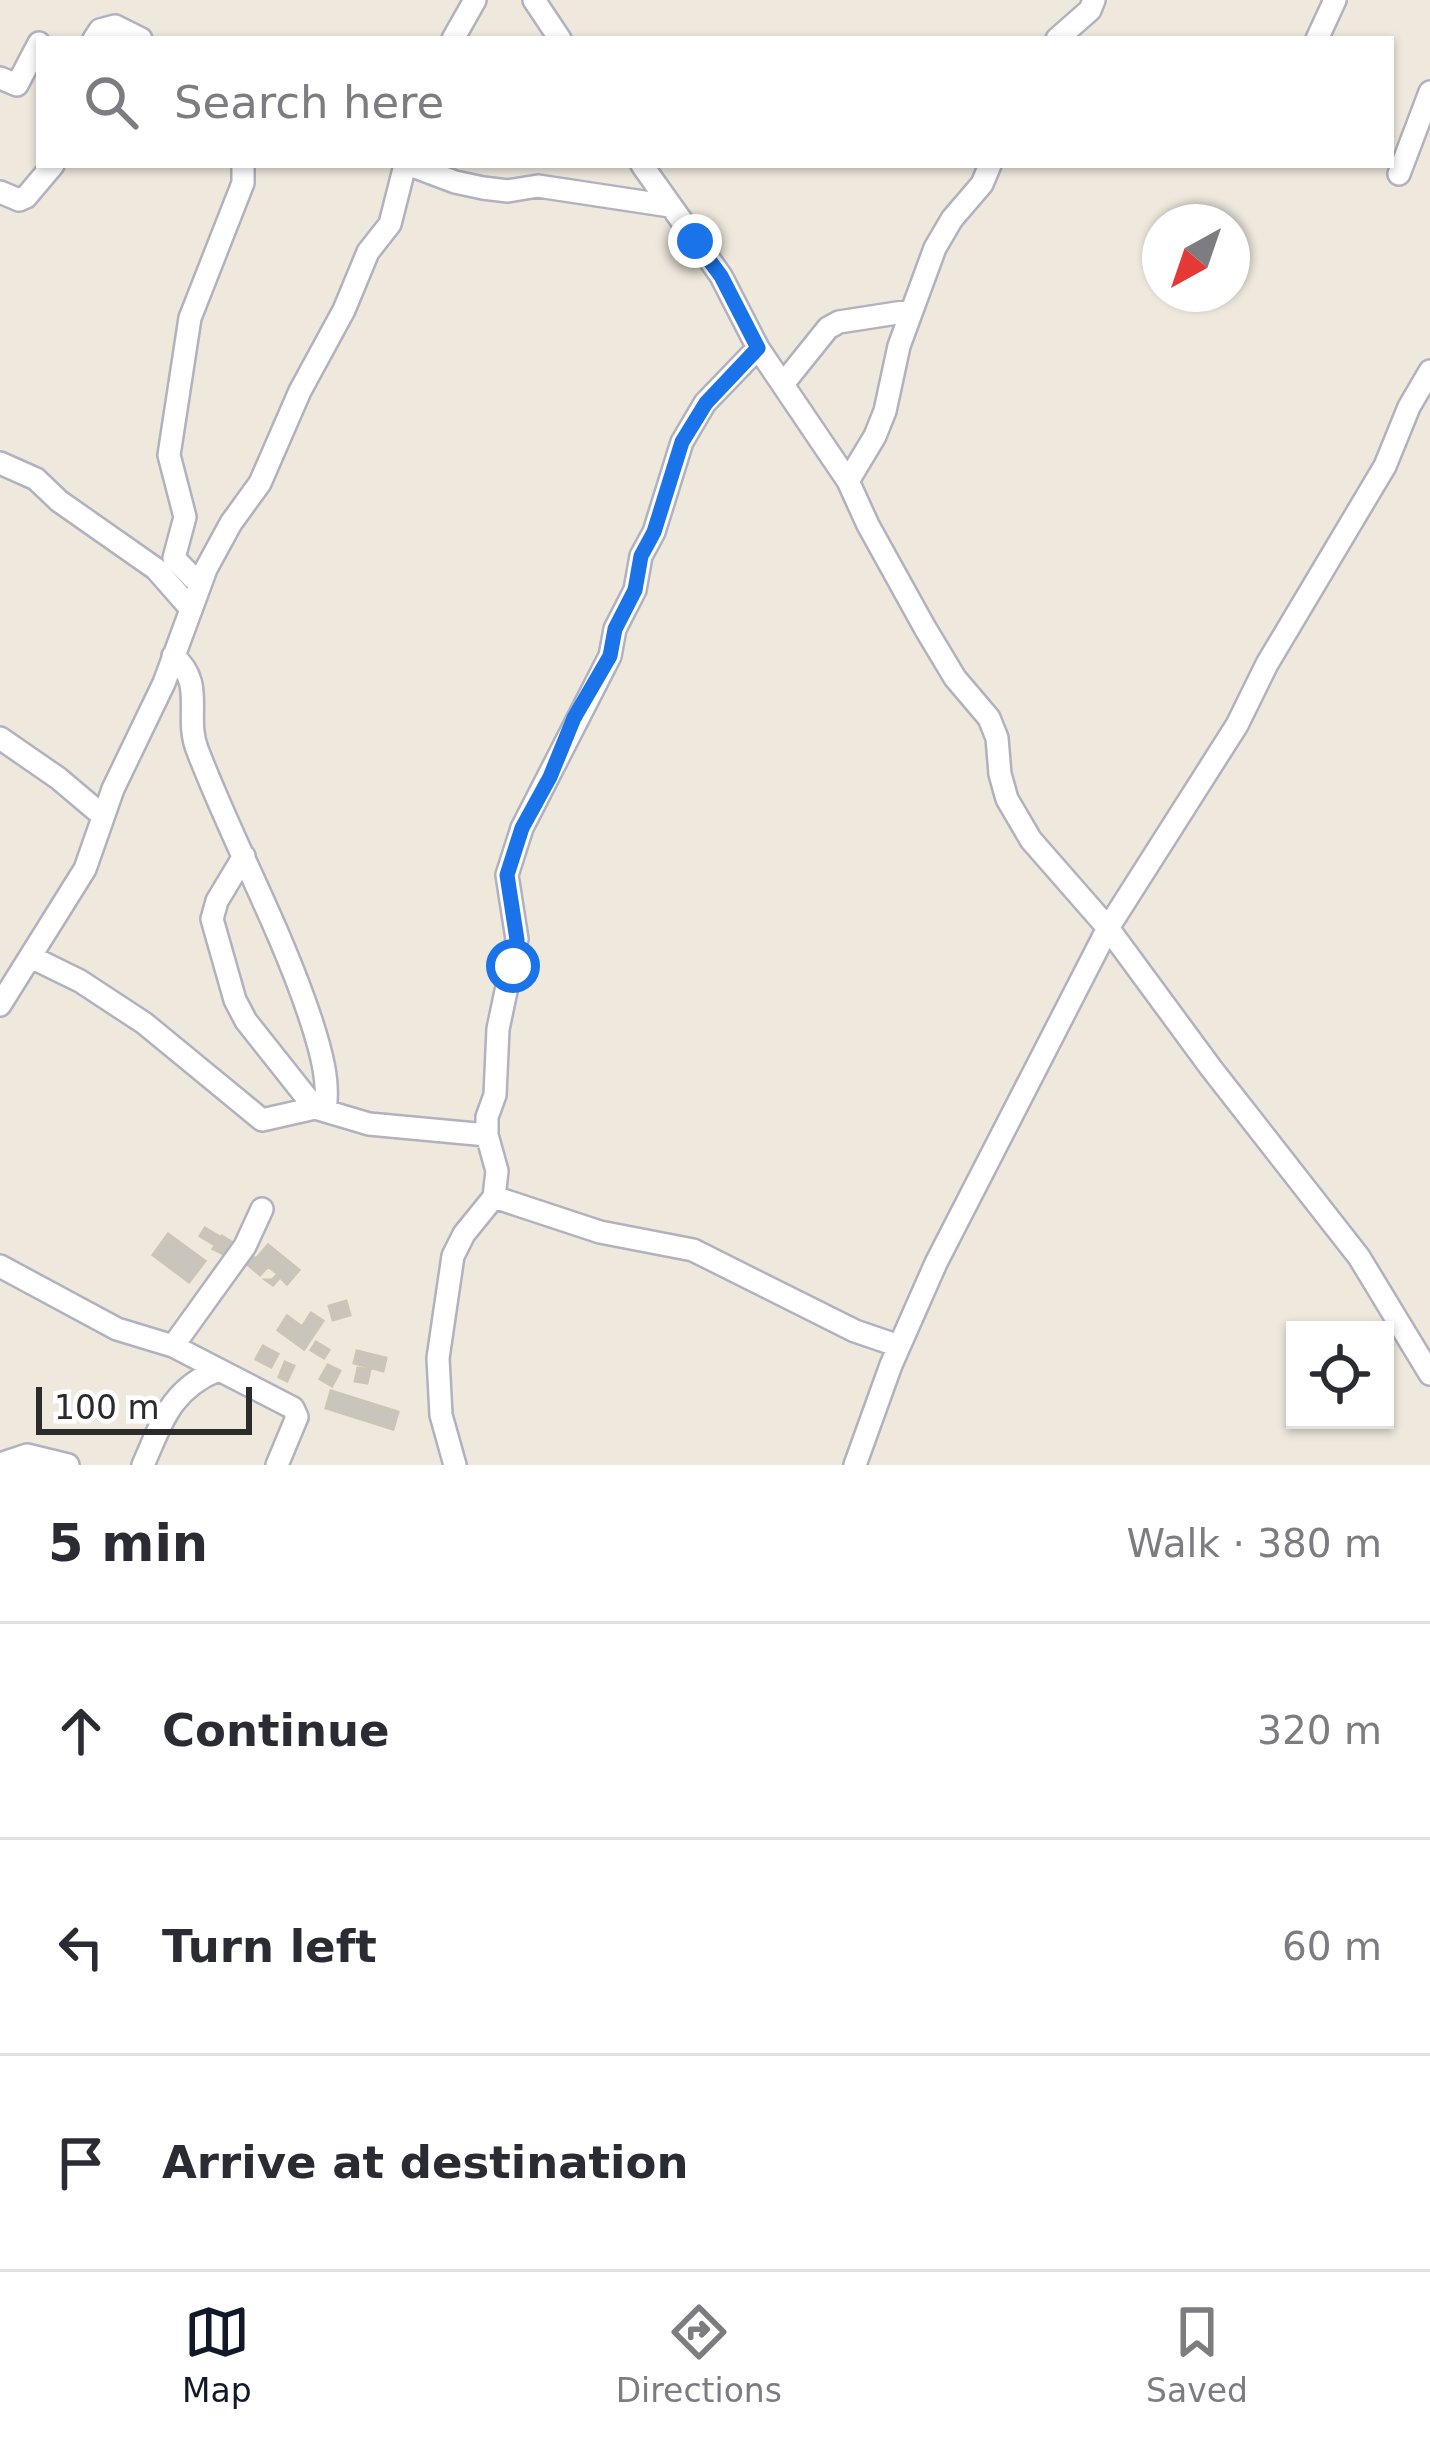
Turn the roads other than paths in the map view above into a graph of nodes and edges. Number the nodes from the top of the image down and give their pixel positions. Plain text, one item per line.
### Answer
1 (475, 0) edge
2 (534, 0) edge
3 (1094, 0) edge
4 (1335, 0) edge
5 (96, 36) edge
6 (135, 36) edge
7 (455, 36) edge
8 (558, 36) edge
9 (1060, 36) edge
10 (1319, 36) edge
11 (36, 49) edge
12 (0, 78) edge
13 (1430, 92) edge
14 (1424, 124) edge
15 (50, 168) edge
16 (237, 168) edge
17 (407, 168) edge
18 (416, 168) edge
19 (644, 168) edge
20 (989, 168) edge
21 (1400, 175) dead end
22 (0, 192) edge
23 (670, 206) junction
24 (910, 311) junction
25 (758, 348) junction
26 (1430, 371) edge
27 (783, 384) junction
28 (0, 463) edge
29 (848, 482) junction
30 (165, 564) junction
31 (200, 585) junction
32 (190, 609) junction
33 (173, 656) junction
34 (0, 738) edge
35 (103, 816) junction
36 (244, 856) junction
37 (1108, 928) junction
38 (33, 958) junction
39 (0, 1005) edge
40 (320, 1109) junction
41 (487, 1135) junction
42 (494, 1197) junction
43 (262, 1209) dead end
44 (0, 1266) edge
45 (173, 1346) junction
46 (899, 1346) junction
47 (218, 1370) junction
48 (1430, 1374) edge
49 (0, 1464) edge
50 (68, 1465) edge
51 (143, 1465) edge
52 (277, 1465) edge
53 (455, 1465) edge
54 (855, 1465) edge

1 - 7 street
2 - 8 street
3 - 9 street
4 - 10 street
5 - 6 street
11 - 12 street
13 - 14 street
14 - 21 street
15 - 22 street
16 - 30 street
17 - 31 street
18 - 23 street
19 - 23 street
20 - 24 street
23 - 25 street
24 - 27 street
24 - 29 street
25 - 27 street
25 - 41 street
26 - 37 street
27 - 29 street
28 - 30 street
29 - 37 street
30 - 31 street
30 - 32 street
31 - 32 street
32 - 33 street
33 - 35 street
33 - 36 street
34 - 35 street
35 - 38 street
36 - 40 street
36 - 40 street
37 - 46 street
37 - 48 street
38 - 39 street
38 - 40 street
40 - 41 street
41 - 42 street
42 - 46 street
42 - 53 street
43 - 45 street
44 - 45 street
45 - 47 street
46 - 54 street
47 - 51 street
47 - 52 street
49 - 50 street

